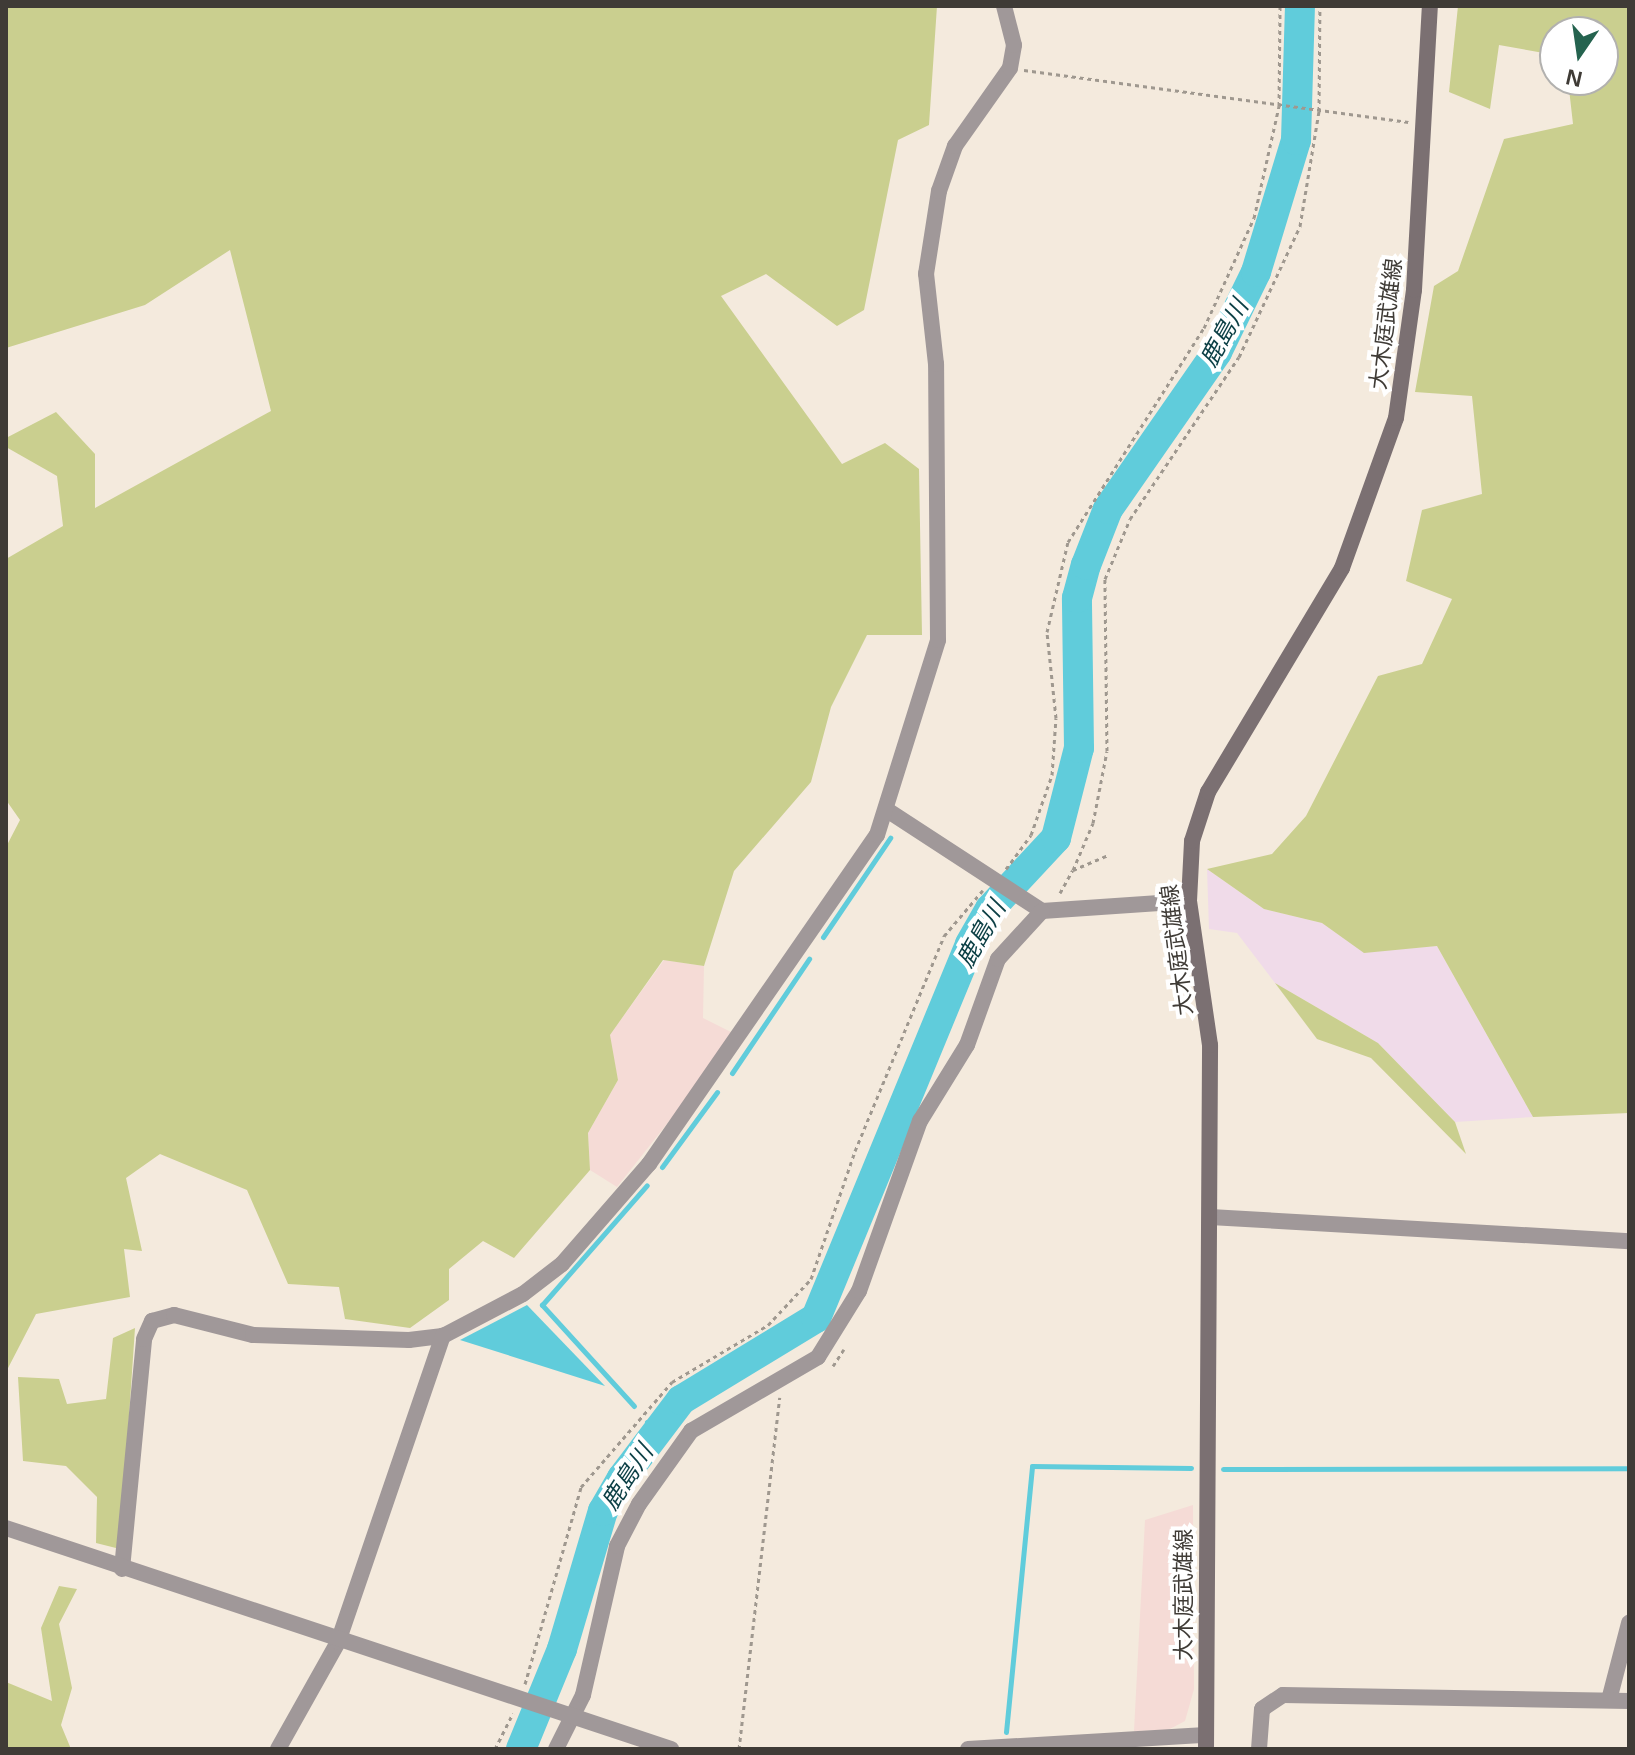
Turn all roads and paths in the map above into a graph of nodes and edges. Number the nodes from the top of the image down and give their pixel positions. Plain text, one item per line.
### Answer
1 (1004, 6) edge
2 (1280, 6) edge
3 (1320, 6) edge
4 (1430, 6) edge
5 (1010, 68) junction
6 (1279, 106) junction
7 (1319, 111) junction
8 (1424, 124) junction
9 (887, 810) junction
10 (1108, 855) dead end
11 (1073, 870) junction
12 (997, 881) junction
13 (1189, 901) junction
14 (1038, 909) junction
15 (1060, 912) junction
16 (1210, 1217) junction
17 (1629, 1241) edge
18 (852, 1334) dead end
19 (443, 1336) junction
20 (824, 1374) dead end
21 (785, 1392) dead end
22 (6, 1528) edge
23 (122, 1569) junction
24 (1629, 1623) edge
25 (338, 1642) junction
26 (1609, 1700) junction
27 (1629, 1701) edge
28 (518, 1703) junction
29 (571, 1721) junction
30 (1206, 1742) edge
31 (1019, 1748) edge
32 (278, 1749) edge
33 (495, 1749) edge
34 (556, 1749) edge
35 (671, 1749) edge
36 (739, 1749) edge
37 (968, 1749) edge
38 (1259, 1749) edge

1 - 5 street
2 - 6 path
3 - 7 path
4 - 8 main road, 大木庭武雄線
5 - 6 path
5 - 9 street
6 - 7 path
6 - 12 path
7 - 8 path
7 - 11 path
8 - 13 main road, 大木庭武雄線
9 - 12 street
9 - 19 street
10 - 11 path
11 - 15 path
12 - 14 street
12 - 28 path
13 - 15 street
13 - 16 main road, 大木庭武雄線
14 - 15 street
14 - 29 street
16 - 17 street
16 - 30 main road, 大木庭武雄線
18 - 20 path
19 - 23 street
19 - 25 street
21 - 36 path
22 - 23 street
23 - 25 street
24 - 26 street
25 - 28 street
25 - 32 street
26 - 27 street
26 - 38 street
28 - 29 street
28 - 33 path
29 - 34 street
29 - 35 street
30 - 31 street
31 - 37 street

